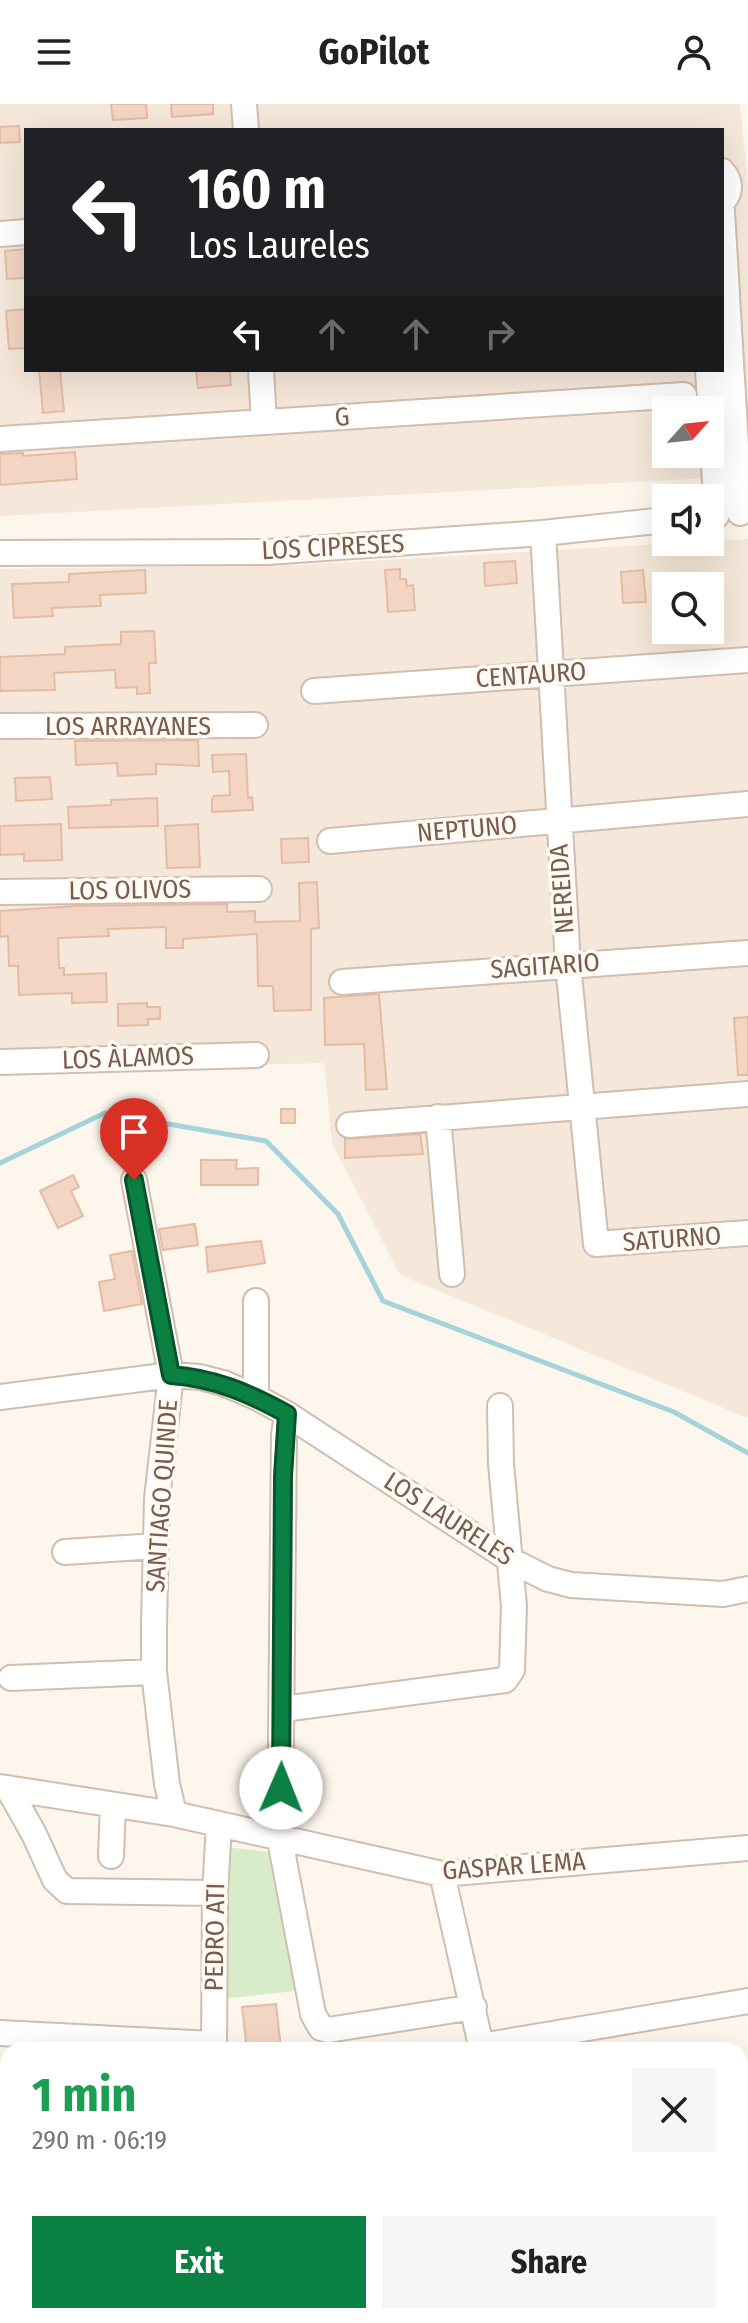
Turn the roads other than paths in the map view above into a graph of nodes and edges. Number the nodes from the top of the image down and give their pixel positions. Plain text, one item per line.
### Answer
1 (244, 104) edge
2 (246, 128) edge
3 (724, 173) edge
4 (724, 198) edge
5 (24, 232) edge
6 (0, 234) edge
7 (724, 298) edge
8 (261, 372) edge
9 (708, 372) edge
10 (684, 395) dead end
11 (264, 422) junction
12 (0, 439) edge
13 (729, 514) edge
14 (652, 521) edge
15 (543, 533) junction
16 (0, 553) edge
17 (748, 660) edge
18 (551, 673) junction
19 (314, 691) dead end
20 (255, 725) dead end
21 (0, 726) edge
22 (748, 804) edge
23 (558, 822) junction
24 (330, 841) dead end
25 (259, 889) dead end
26 (0, 892) edge
27 (748, 953) edge
28 (568, 965) junction
29 (342, 982) dead end
30 (256, 1055) dead end
31 (0, 1062) edge
32 (748, 1094) edge
33 (581, 1106) junction
34 (438, 1117) junction
35 (349, 1125) dead end
36 (134, 1180) dead end
37 (748, 1233) edge
38 (596, 1244) joint
39 (452, 1274) dead end
40 (256, 1301) dead end
41 (171, 1375) junction
42 (0, 1397) edge
43 (256, 1397) junction
44 (500, 1406) dead end
45 (287, 1414) junction
46 (156, 1546) junction
47 (65, 1552) dead end
48 (512, 1561) junction
49 (748, 1589) edge
50 (154, 1672) junction
51 (11, 1678) dead end
52 (283, 1709) junction
53 (4, 1787) edge
54 (113, 1805) junction
55 (174, 1814) junction
56 (219, 1824) junction
57 (280, 1840) junction
58 (748, 1848) edge
59 (111, 1856) dead end
60 (442, 1874) junction
61 (215, 1893) junction
62 (748, 2001) edge
63 (474, 2007) junction
64 (0, 2033) edge
65 (138, 2042) edge
66 (214, 2042) edge
67 (481, 2042) edge
68 (516, 2042) edge

1 - 2 street
3 - 4 street
5 - 6 street
7 - 13 street
8 - 11 street
9 - 13 street
10 - 11 street, G
11 - 12 street, G
14 - 15 street, LOS CIPRESES
15 - 16 street, LOS CIPRESES
15 - 18 street, NEREIDA
17 - 18 street, CENTAURO
18 - 19 street, CENTAURO
18 - 23 street, NEREIDA
20 - 21 street, LOS ARRAYANES
22 - 23 street, NEPTUNO
23 - 24 street, NEPTUNO
23 - 28 street, NEREIDA
25 - 26 street, LOS OLIVOS
27 - 28 street, SAGITARIO
28 - 29 street, SAGITARIO
28 - 33 street, NEREIDA
30 - 31 street, LOS ÀLAMOS
32 - 33 street
33 - 34 street
33 - 38 street, NEREIDA
34 - 35 street
34 - 39 street
36 - 41 street, SANTIAGO QUINDE
37 - 38 street, SATURNO
40 - 43 street
41 - 42 street, LOS LAURELES
41 - 43 street, LOS LAURELES
41 - 46 street, SANTIAGO QUINDE
43 - 45 street, LOS LAURELES
44 - 48 street
45 - 48 street, LOS LAURELES
45 - 52 street
46 - 47 street
46 - 50 street, SANTIAGO QUINDE
48 - 49 street, LOS LAURELES
48 - 52 street
50 - 51 street
50 - 55 street, SANTIAGO QUINDE
52 - 57 street
53 - 54 street, GASPAR LEMA
53 - 61 street
54 - 55 street, GASPAR LEMA
54 - 59 street
55 - 56 street, GASPAR LEMA
56 - 57 street, GASPAR LEMA
56 - 61 street, PEDRO ATI
57 - 60 street, GASPAR LEMA
57 - 63 street
58 - 60 street, GASPAR LEMA
60 - 63 street
61 - 66 street, PEDRO ATI
62 - 68 street
63 - 67 street
64 - 65 street

